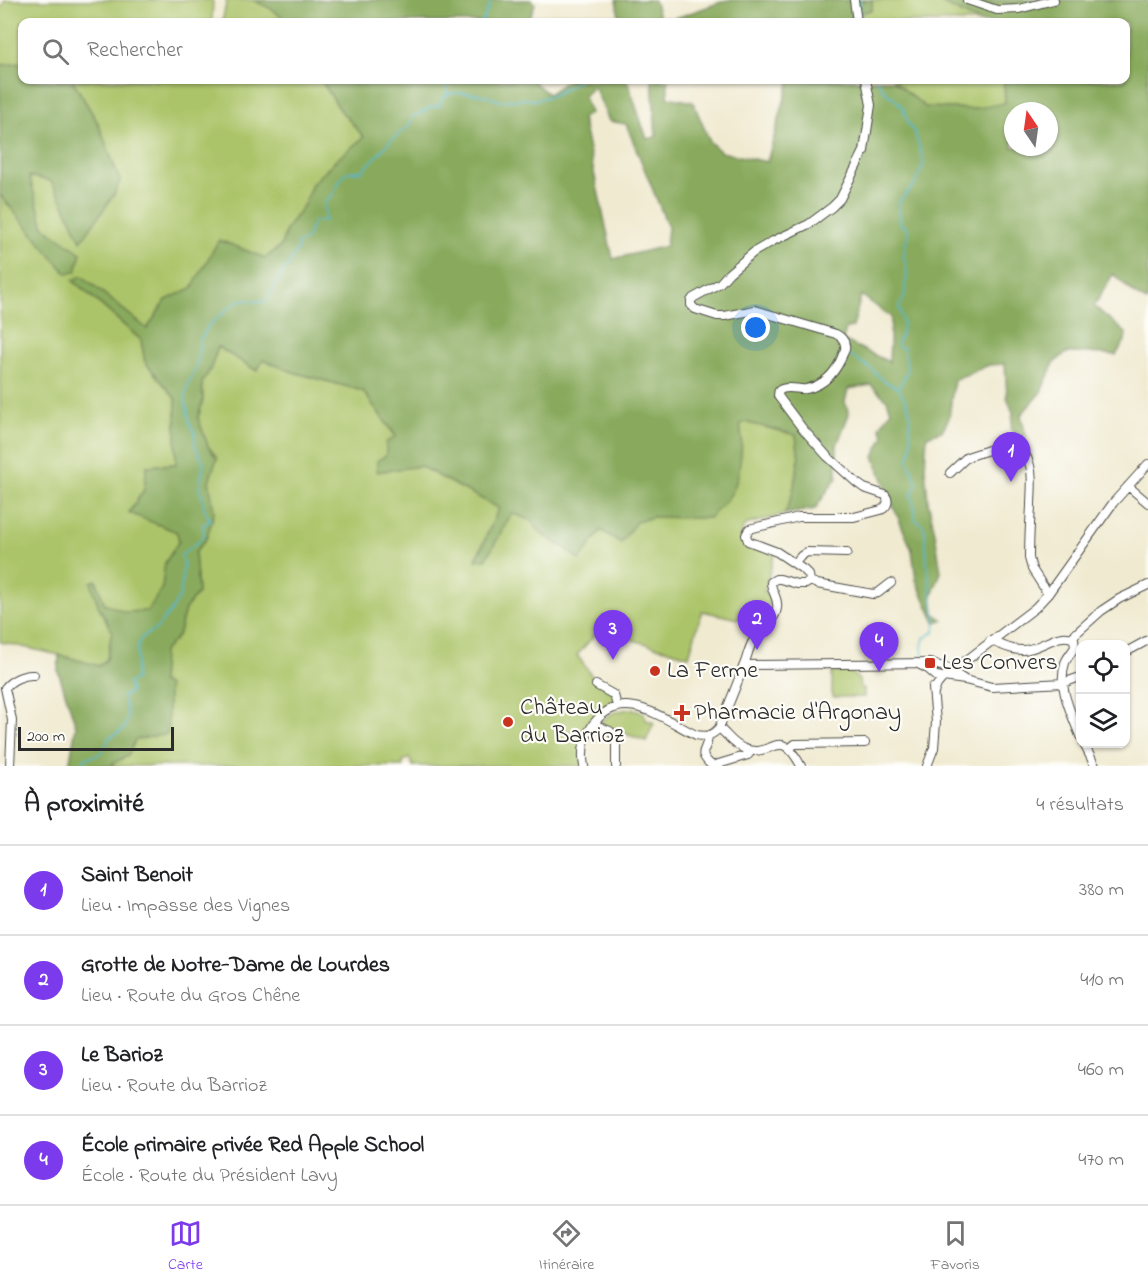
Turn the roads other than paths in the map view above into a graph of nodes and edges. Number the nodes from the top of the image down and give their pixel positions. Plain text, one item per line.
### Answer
1 (854, 0) edge
2 (968, 0) edge
3 (1054, 0) edge
4 (856, 18) edge
5 (867, 84) edge
6 (1148, 464) edge
7 (950, 473) dead end
8 (1128, 486) junction
9 (1148, 503) edge
10 (847, 553) dead end
11 (795, 563) junction
12 (810, 581) junction
13 (891, 583) dead end
14 (1148, 585) edge
15 (1048, 594) junction
16 (1072, 637) junction
17 (1148, 640) edge
18 (990, 641) junction
19 (1130, 649) edge
20 (914, 663) junction
21 (744, 665) junction
22 (949, 670) junction
23 (34, 675) dead end
24 (940, 677) junction
25 (1076, 678) edge
26 (966, 680) junction
27 (1063, 683) junction
28 (596, 685) dead end
29 (617, 706) junction
30 (593, 724) junction
31 (1076, 726) edge
32 (719, 728) junction
33 (706, 736) junction
34 (865, 743) dead end
35 (790, 748) junction
36 (1086, 748) edge
37 (751, 751) junction
38 (10, 766) edge
39 (584, 766) edge
40 (616, 766) edge
41 (712, 766) edge
42 (801, 766) edge
43 (927, 766) edge
44 (1095, 766) edge

1 - 4 street
2 - 3 street
5 - 11 street
6 - 8 street
7 - 15 street
8 - 9 street
8 - 15 street
10 - 11 street
11 - 12 street
12 - 13 street
12 - 21 street
14 - 16 street
15 - 18 street
16 - 18 street
16 - 27 street
17 - 19 street
18 - 22 street
20 - 21 street
20 - 22 street
20 - 24 street
21 - 32 street
22 - 24 street
22 - 26 street
23 - 38 street
24 - 26 street
24 - 43 street
25 - 27 street
26 - 27 street
27 - 31 street
28 - 29 street
29 - 30 street
29 - 33 street
30 - 39 street
30 - 40 street
32 - 33 street
32 - 37 street
33 - 41 street
34 - 35 street
35 - 37 street
35 - 42 street
36 - 44 street
37 - 41 street

